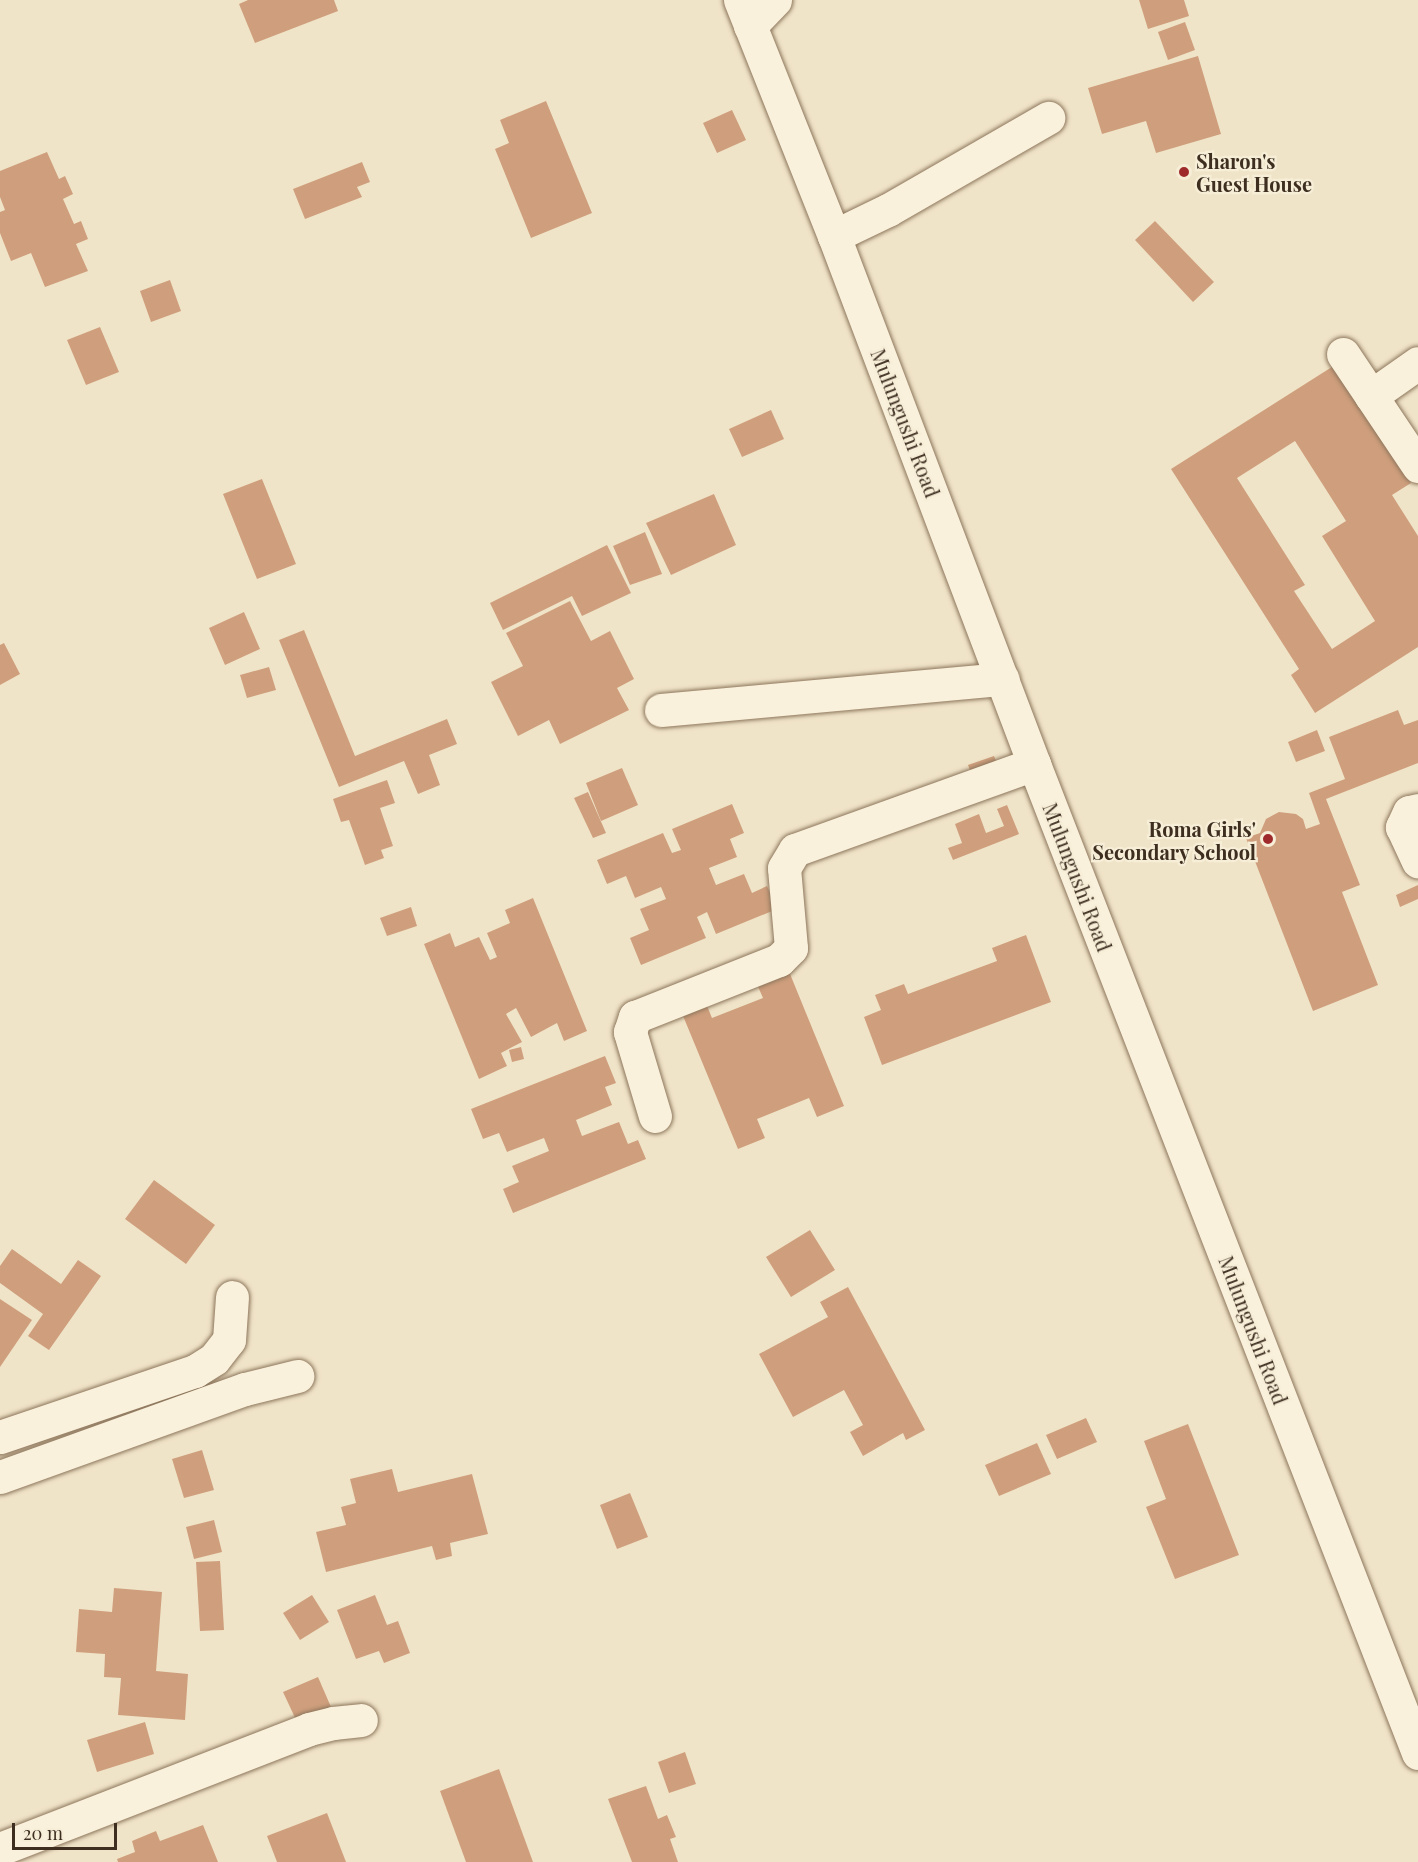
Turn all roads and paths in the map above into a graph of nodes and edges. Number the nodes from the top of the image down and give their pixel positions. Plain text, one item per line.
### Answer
1 (775, 0) edge
2 (745, 13) edge
3 (1048, 118) dead end
4 (834, 236) junction
5 (1343, 354) dead end
6 (1418, 363) edge
7 (1371, 396) junction
8 (1417, 462) edge
9 (1004, 679) junction
10 (661, 710) dead end
11 (1034, 764) junction
12 (1418, 810) edge
13 (1418, 861) edge
14 (655, 1116) dead end
15 (232, 1297) dead end
16 (297, 1376) dead end
17 (0, 1437) edge
18 (0, 1477) edge
19 (361, 1720) dead end
20 (1418, 1754) edge
21 (0, 1849) edge
22 (0, 1854) edge
23 (3, 1862) edge

1 - 2 street
2 - 4 street, Mulungushi Road
3 - 4 street
4 - 9 street, Mulungushi Road
5 - 7 street
6 - 7 street
7 - 8 street
9 - 10 street
9 - 11 street, Mulungushi Road
11 - 14 street
11 - 20 street, Mulungushi Road
12 - 13 street
15 - 17 street
16 - 18 street
19 - 21 street
22 - 23 street

